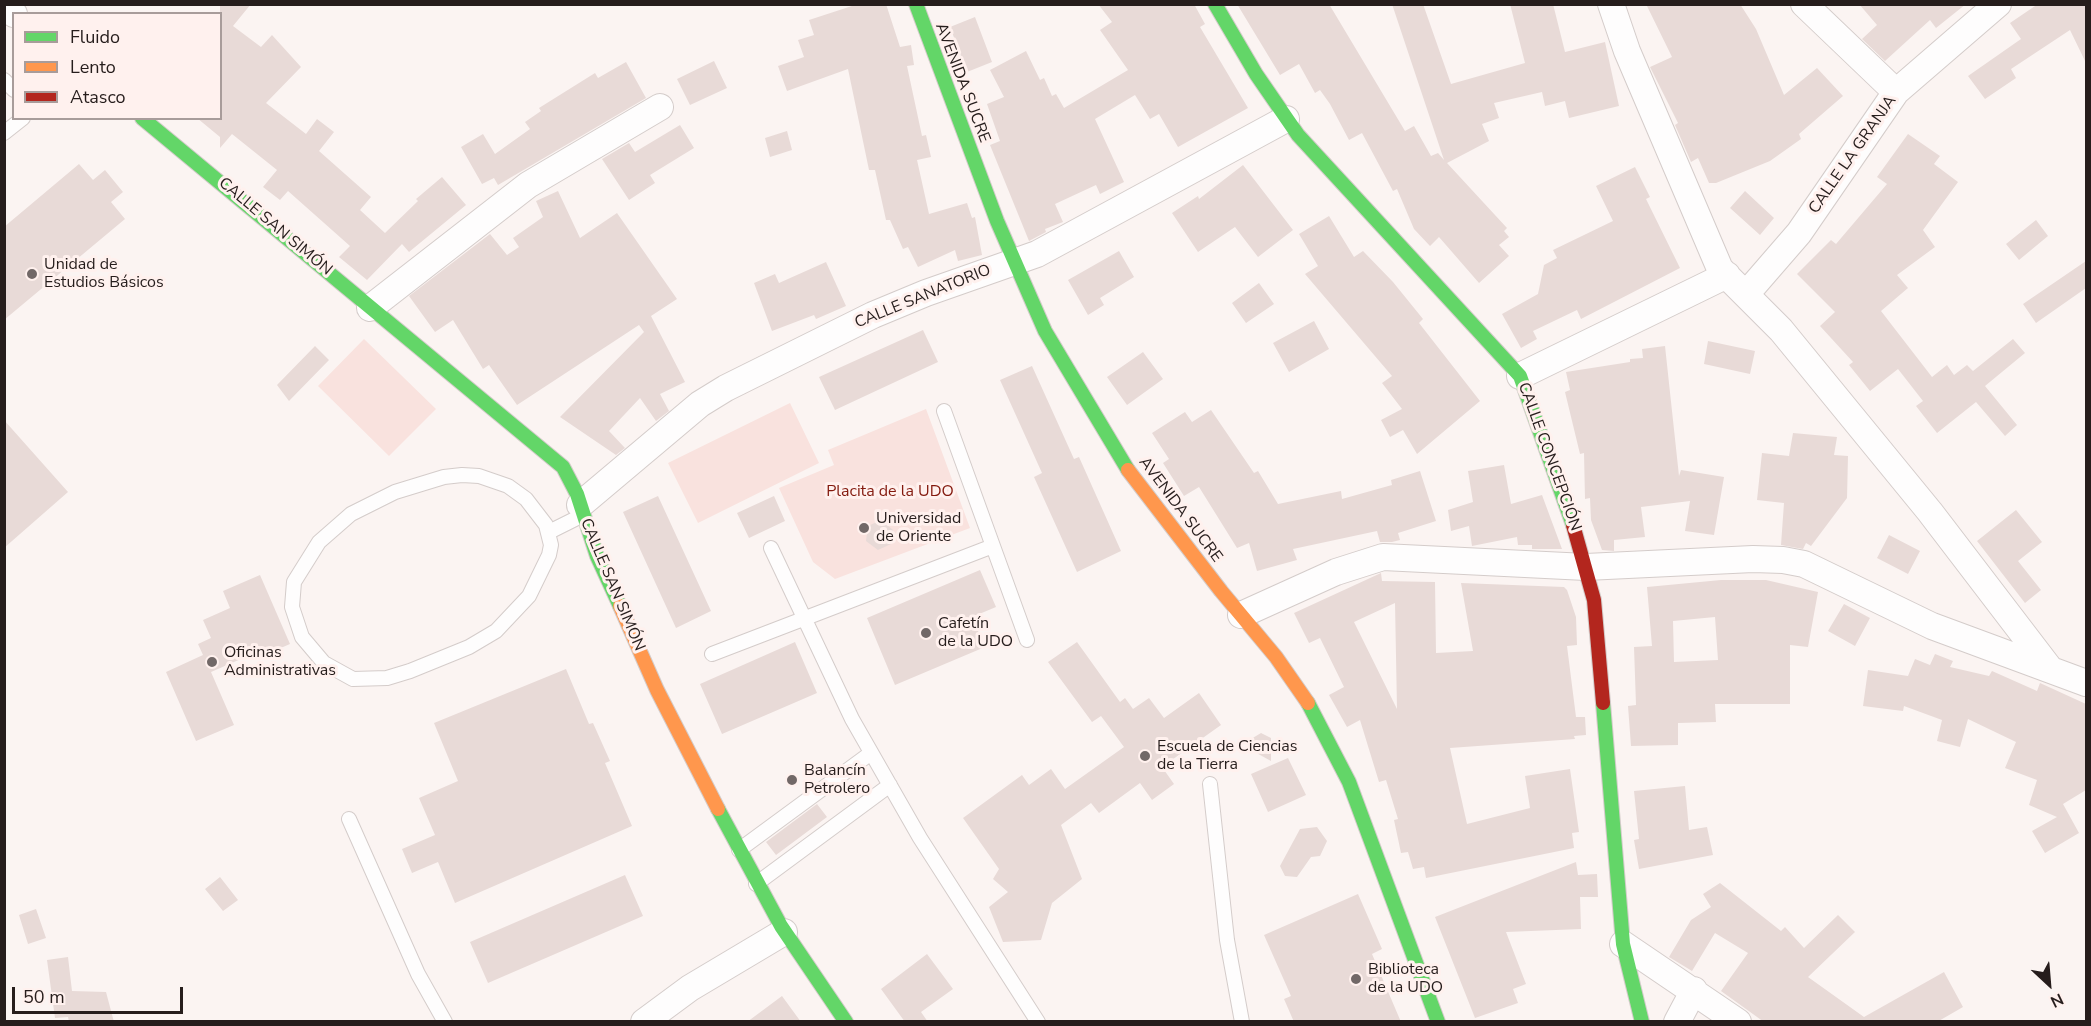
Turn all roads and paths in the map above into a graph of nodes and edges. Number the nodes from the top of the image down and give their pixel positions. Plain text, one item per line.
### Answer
1 (916, 4) edge
2 (1215, 4) edge
3 (1611, 4) edge
4 (1804, 4) edge
5 (1998, 4) edge
6 (1896, 92) junction
7 (660, 107) dead end
8 (1286, 119) junction
9 (20, 120) edge
10 (144, 120) edge
11 (4, 133) edge
12 (1014, 262) junction
13 (1727, 275) junction
14 (1747, 293) junction
15 (369, 308) junction
16 (1520, 376) junction
17 (944, 411) dead end
18 (581, 510) junction
19 (549, 532) junction
20 (993, 546) junction
21 (771, 548) dead end
22 (1586, 567) junction
23 (1241, 615) junction
24 (804, 617) junction
25 (1027, 640) dead end
26 (712, 654) dead end
27 (2050, 669) junction
28 (2086, 683) edge
29 (871, 753) junction
30 (1210, 784) dead end
31 (890, 785) junction
32 (349, 819) dead end
33 (739, 850) junction
34 (756, 884) junction
35 (784, 932) junction
36 (1623, 944) junction
37 (1694, 990) junction
38 (445, 1022) edge
39 (644, 1022) edge
40 (846, 1022) edge
41 (1038, 1022) edge
42 (1242, 1022) edge
43 (1438, 1022) edge
44 (1642, 1022) edge
45 (1677, 1022) edge
46 (1738, 1022) edge

1 - 12 street, AVENIDA SUCRE
2 - 8 street, CALLE CONCEPCIÓN
3 - 13 street
4 - 6 street
5 - 6 street, CALLE LA GRANJA
6 - 14 street, CALLE LA GRANJA
7 - 15 street
8 - 12 street, CALLE SANATORIO
8 - 16 street, CALLE CONCEPCIÓN
9 - 11 lane
10 - 15 street, CALLE SAN SIMÓN
12 - 18 street, CALLE SANATORIO
12 - 23 street, AVENIDA SUCRE
13 - 14 street
13 - 16 street
14 - 27 street
15 - 18 street, CALLE SAN SIMÓN
16 - 22 street, CALLE CONCEPCIÓN
17 - 20 lane
18 - 19 lane
18 - 33 street, CALLE SAN SIMÓN
19 - 19 lane
20 - 24 lane
20 - 25 lane
21 - 24 lane
22 - 23 street
22 - 27 street
22 - 36 street, CALLE CONCEPCIÓN
23 - 43 street, AVENIDA SUCRE
24 - 26 lane
24 - 29 lane
27 - 28 street
29 - 31 lane
29 - 33 lane
30 - 42 lane
31 - 34 lane
31 - 41 lane
32 - 38 lane
33 - 34 street, CALLE SAN SIMÓN
34 - 35 street, CALLE SAN SIMÓN
35 - 39 street
35 - 40 street, CALLE SAN SIMÓN
36 - 37 street
36 - 44 street, CALLE CONCEPCIÓN
37 - 45 street
37 - 46 street

